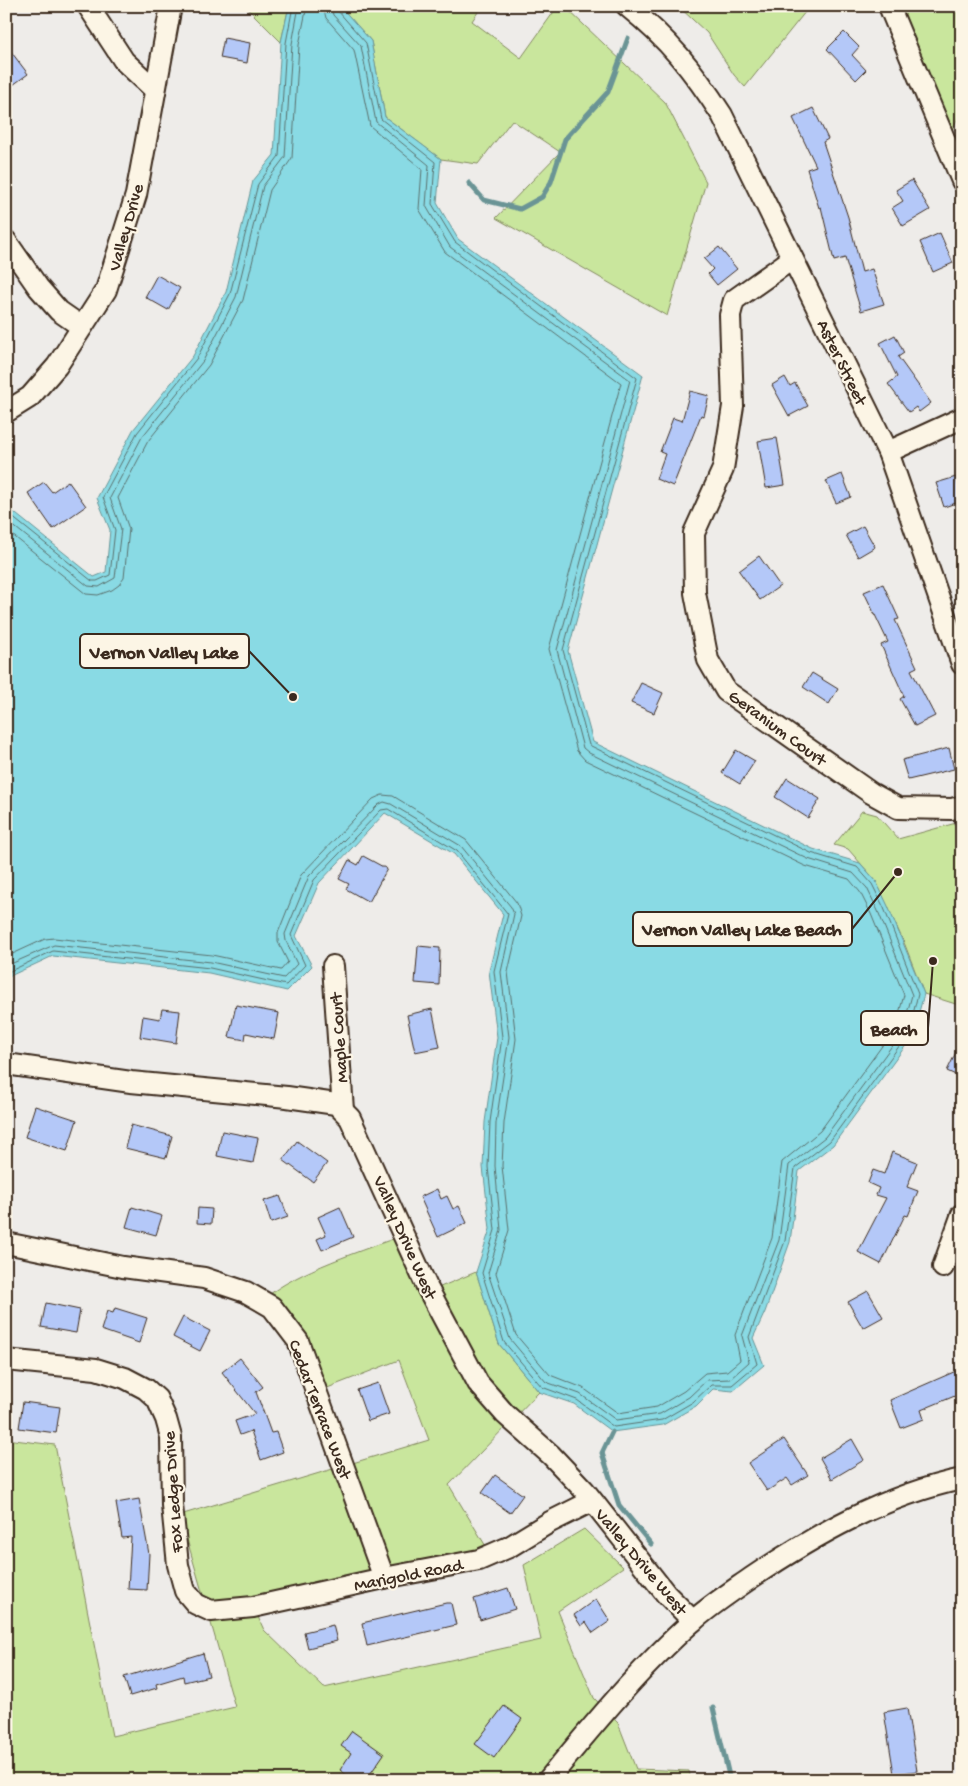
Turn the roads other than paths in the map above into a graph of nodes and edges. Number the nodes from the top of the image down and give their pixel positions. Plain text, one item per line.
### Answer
1 (88, 6) edge
2 (172, 6) edge
3 (628, 6) edge
4 (889, 6) edge
5 (155, 90) junction
6 (962, 181) edge
7 (6, 241) edge
8 (792, 258) junction
9 (82, 327) junction
10 (6, 412) edge
11 (962, 418) edge
12 (888, 452) junction
13 (962, 664) edge
14 (962, 806) edge
15 (333, 966) dead end
16 (6, 1064) edge
17 (342, 1110) junction
18 (962, 1214) edge
19 (6, 1243) edge
20 (943, 1267) dead end
21 (6, 1360) edge
22 (962, 1479) edge
23 (592, 1501) junction
24 (384, 1578) junction
25 (212, 1610) joint
26 (693, 1621) junction
27 (548, 1780) edge

1 - 5 street
2 - 5 street, Valley Drive
3 - 8 street, Aster Street
4 - 6 street
5 - 9 street, Valley Drive
7 - 9 street
8 - 12 street, Aster Street
8 - 14 street, Geranium Court
9 - 10 street, Valley Drive
11 - 12 street
12 - 13 street, Aster Street
15 - 17 street, Maple Court
16 - 17 street
17 - 23 street, Valley Drive West
18 - 20 street
19 - 24 street, Cedar Terrace West
21 - 25 street, Fox Ledge Drive
22 - 26 street
23 - 24 street, Marigold Road
23 - 26 street, Valley Drive West
24 - 25 street, Marigold Road
26 - 27 street

